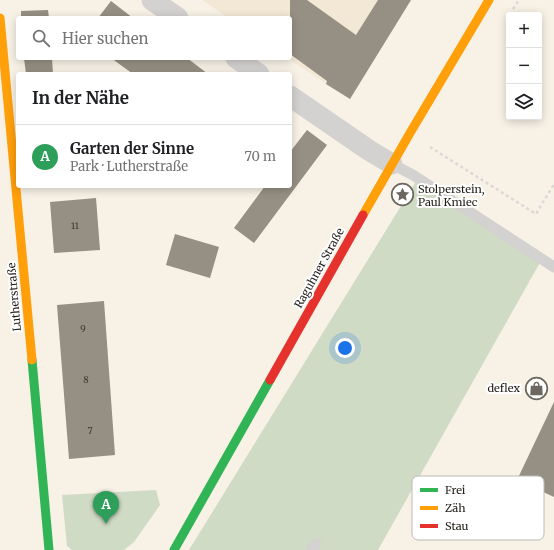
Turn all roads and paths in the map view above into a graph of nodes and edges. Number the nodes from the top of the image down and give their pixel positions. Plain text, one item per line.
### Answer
1 (152, 0) edge
2 (489, 0) edge
3 (175, 16) edge
4 (0, 18) edge
5 (239, 60) edge
6 (256, 72) edge
7 (292, 97) edge
8 (410, 133) junction
9 (392, 164) junction
10 (554, 184) edge
11 (554, 267) edge
12 (49, 550) edge
13 (174, 550) edge

1 - 3 street
2 - 8 main road, Raguhner Straße
4 - 12 main road, Lutherstraße
5 - 6 street
7 - 9 street
8 - 9 main road, Raguhner Straße
8 - 10 path
9 - 11 lane
9 - 13 main road, Raguhner Straße

